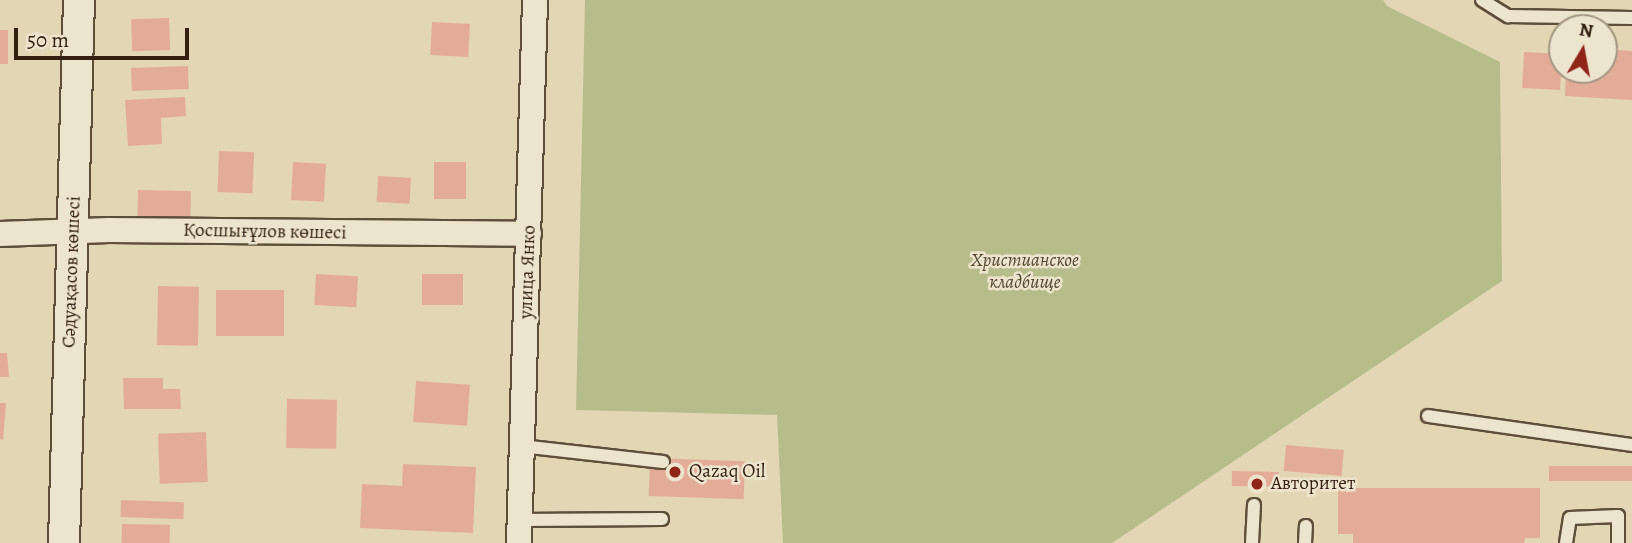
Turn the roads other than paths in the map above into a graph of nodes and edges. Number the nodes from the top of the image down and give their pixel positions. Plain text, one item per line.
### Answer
1 (79, 0) edge
2 (535, 0) edge
3 (1483, 2) edge
4 (1632, 19) edge
5 (74, 233) junction
6 (0, 234) edge
7 (529, 234) junction
8 (1429, 416) dead end
9 (1632, 445) edge
10 (521, 446) junction
11 (663, 462) dead end
12 (1254, 505) dead end
13 (662, 519) dead end
14 (1306, 526) dead end
15 (519, 531) edge
16 (64, 543) edge
17 (1252, 543) edge
18 (1305, 543) edge
19 (1566, 543) edge
20 (1618, 543) edge

1 - 5 street, Сәдуақасов көшесі
2 - 7 street, улица Янко
3 - 4 lane
5 - 6 street, Қосшығұлов көшесі
5 - 7 street, Қосшығұлов көшесі
5 - 16 street, Сәдуақасов көшесі
7 - 10 street, улица Янко
8 - 9 lane
10 - 11 lane
10 - 15 street, улица Янко
12 - 17 lane
13 - 15 lane
14 - 18 lane
19 - 20 lane

